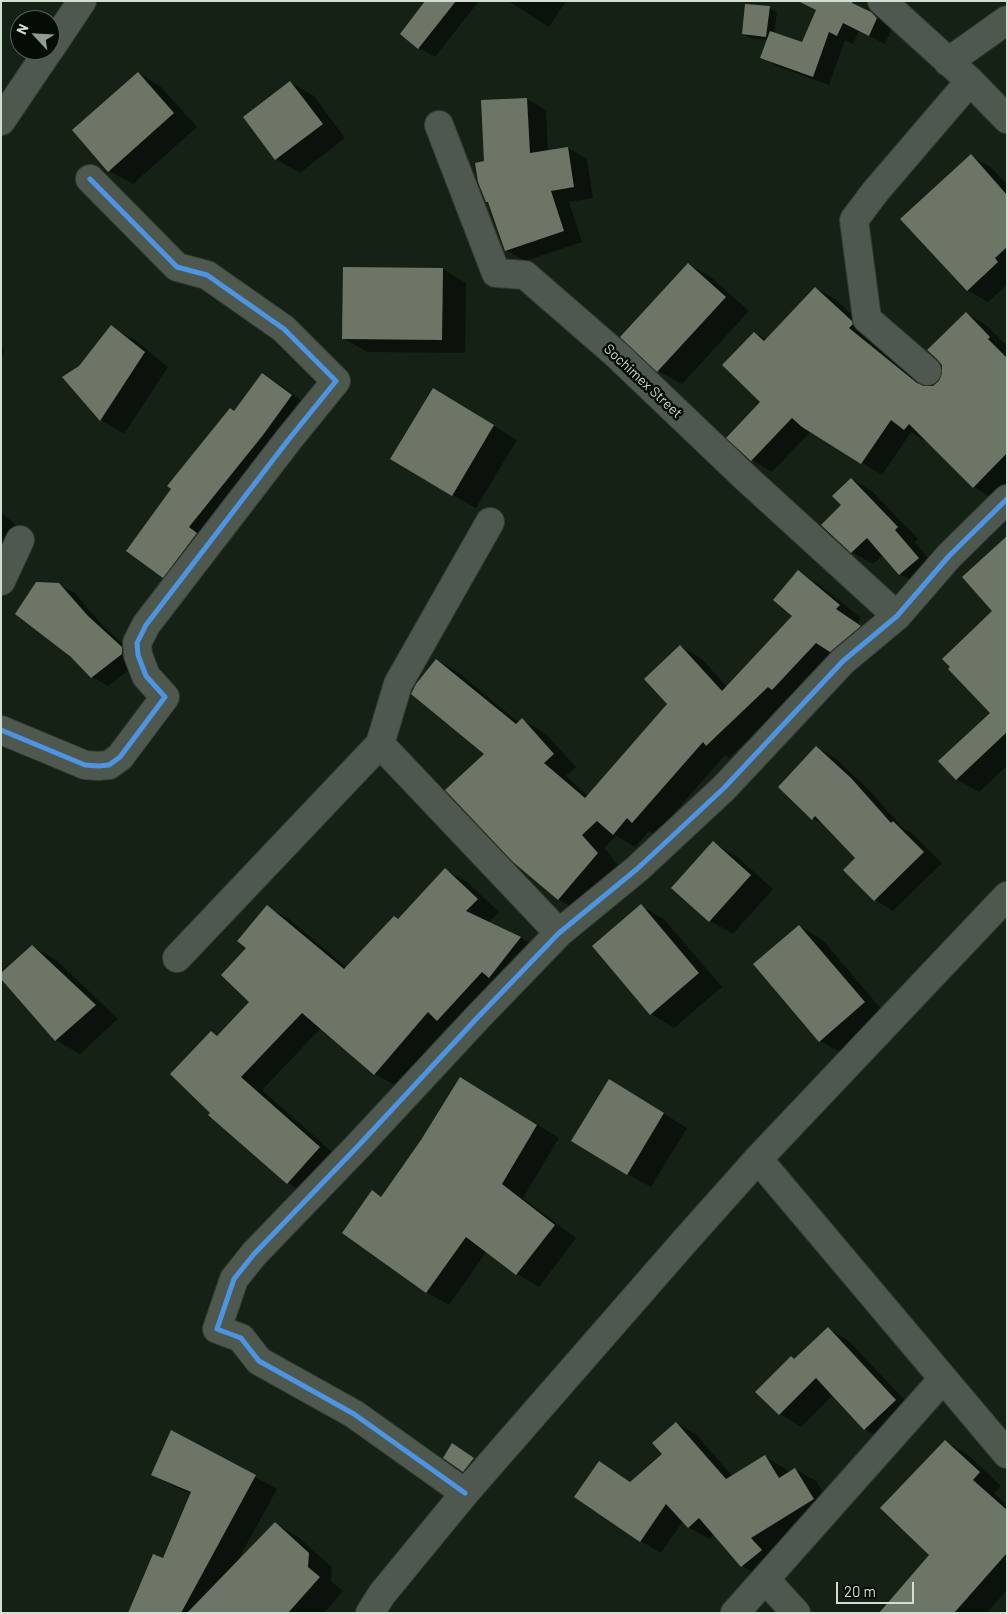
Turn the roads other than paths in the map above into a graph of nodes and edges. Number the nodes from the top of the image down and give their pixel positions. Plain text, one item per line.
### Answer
1 (82, 1) edge
2 (882, 1) edge
3 (1007, 20) edge
4 (60, 35) edge
5 (43, 60) edge
6 (948, 62) junction
7 (970, 81) junction
8 (1007, 119) edge
9 (1, 121) edge
10 (439, 125) dead end
11 (90, 179) dead end
12 (927, 371) dead end
13 (1007, 499) edge
14 (490, 522) dead end
15 (20, 540) dead end
16 (1, 581) edge
17 (897, 616) junction
18 (1, 730) edge
19 (380, 744) junction
20 (1007, 896) edge
21 (559, 933) junction
22 (176, 958) dead end
23 (758, 1159) junction
24 (943, 1379) junction
25 (1007, 1454) edge
26 (464, 1492) junction
27 (765, 1579) junction
28 (370, 1613) edge
29 (736, 1613) edge
30 (796, 1613) edge

1 - 4 street
2 - 6 street
3 - 6 street
5 - 9 street
6 - 7 street
7 - 8 street
7 - 12 street
10 - 17 street, Sochimex Street
11 - 18 street
13 - 17 street
14 - 19 street
15 - 16 street
17 - 21 street
19 - 21 street
19 - 22 street
20 - 23 street
21 - 26 street
23 - 24 street
23 - 26 street
24 - 25 street
24 - 27 street
26 - 28 street
27 - 29 street
27 - 30 street

